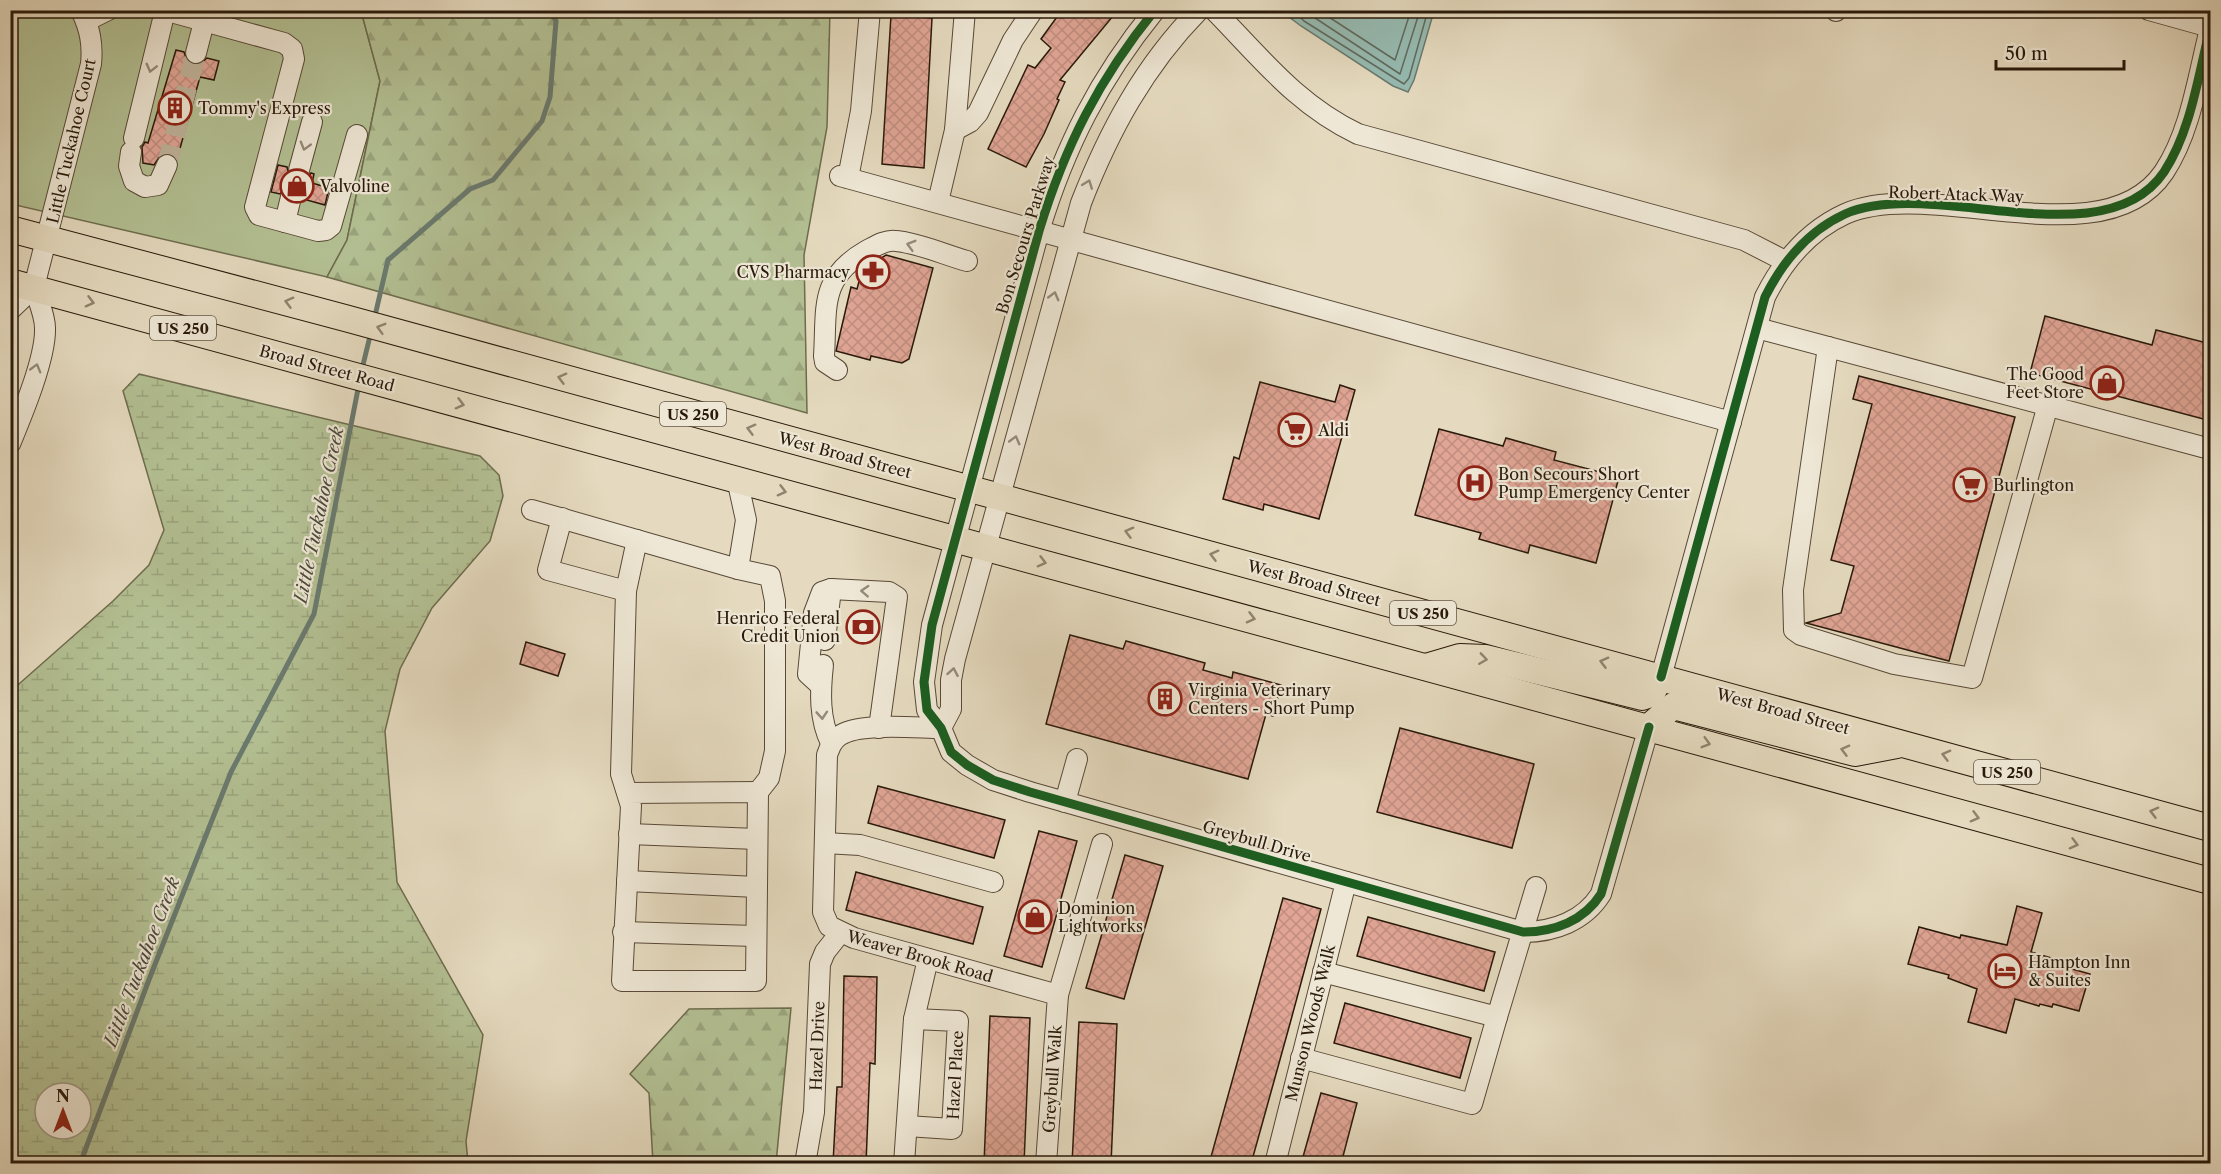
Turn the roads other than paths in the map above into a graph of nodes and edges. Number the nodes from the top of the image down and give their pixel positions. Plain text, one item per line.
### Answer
1 (108, 10) edge
2 (870, 10) edge
3 (965, 10) edge
4 (1034, 10) edge
5 (1155, 10) edge
6 (1199, 10) edge
7 (1214, 10) edge
8 (2149, 10) edge
9 (165, 11) edge
10 (83, 16) edge
11 (204, 22) junction
12 (2211, 28) edge
13 (196, 53) tunnel mouth
14 (312, 122) dead end
15 (955, 130) junction
16 (357, 135) dead end
17 (167, 165) tunnel mouth
18 (299, 170) tunnel mouth
19 (291, 198) tunnel mouth
20 (938, 202) junction
21 (285, 222) junction
22 (10, 229) edge
23 (1039, 231) junction
24 (48, 238) junction
25 (1069, 240) junction
26 (967, 261) dead end
27 (1785, 261) junction
28 (22, 285) edge
29 (10, 310) edge
30 (1757, 327) junction
31 (1828, 347) junction
32 (837, 370) dead end
33 (2048, 405) junction
34 (1731, 422) junction
35 (10, 444) edge
36 (2211, 449) edge
37 (737, 479) junction
38 (969, 489) junction
39 (1000, 497) junction
40 (532, 510) dead end
41 (562, 518) junction
42 (955, 538) junction
43 (638, 540) junction
44 (986, 546) junction
45 (738, 569) junction
46 (831, 589) junction
47 (626, 591) junction
48 (825, 640) dead end
49 (1426, 667) junction
50 (1661, 678) junction
51 (1649, 727) junction
52 (879, 728) junction
53 (941, 728) junction
54 (831, 744) junction
55 (1903, 744) junction
56 (1077, 759) dead end
57 (758, 792) junction
58 (627, 793) junction
59 (1065, 802) junction
60 (2211, 828) edge
61 (629, 834) junction
62 (757, 839) junction
63 (825, 843) junction
64 (1102, 844) dead end
65 (627, 881) junction
66 (2211, 881) edge
67 (993, 882) dead end
68 (1346, 882) junction
69 (757, 887) junction
70 (1536, 887) dead end
71 (623, 932) junction
72 (1523, 932) junction
73 (840, 933) junction
74 (755, 936) junction
75 (928, 959) junction
76 (1323, 972) junction
77 (1058, 995) junction
78 (1497, 1017) junction
79 (914, 1019) junction
80 (1301, 1058) junction
81 (907, 1126) junction
82 (805, 1164) edge
83 (904, 1164) edge
84 (1046, 1164) edge
85 (1275, 1164) edge

1 - 10 street
2 - 20 street
3 - 15 street
4 - 15 street
5 - 23 street, Bon Secours Parkway
25 -> 6 street
7 - 27 street
8 - 12 street
9 - 11 street
9 -> 17 street
10 - 24 street, Little Tuckahoe Court
11 - 13 street
11 - 21 street
12 - 27 street, Robert Atack Way
14 -> 18 street
15 - 20 street
16 - 21 street
19 - 21 street
20 - 23 street
22 - 24 main road, US 250
23 - 25 street
23 - 38 street, Bon Secours Parkway
24 - 28 street, Little Tuckahoe Court
38 -> 24 main road, West Broad Street / US 250
25 - 34 street
39 -> 25 street
26 -> 32 street
27 - 30 street, Robert Atack Way
28 - 29 street
35 -> 28 street
28 -> 37 main road, Broad Street Road / US 250
30 - 31 street
30 - 34 street, Robert Atack Way
31 - 33 street
31 - 33 street
33 - 36 street
34 - 50 street, Robert Atack Way
37 -> 42 main road, US 250
37 - 45 street
38 - 39 main road, West Broad Street / US 250
38 - 42 street, Bon Secours Parkway
39 - 44 street
50 -> 39 main road, West Broad Street / US 250
40 - 41 street
41 - 43 street
41 - 47 street
42 - 44 main road, US 250
42 - 53 street, Greybull Drive
43 - 45 street
43 - 47 street
44 -> 49 main road, US 250
53 -> 44 street
45 - 57 street
46 - 48 street
52 -> 46 street
46 -> 54 street
47 - 58 street
49 -> 50 main road
49 - 51 main road, US 250
50 - 55 main road, West Broad Street / US 250
55 -> 51 main road
51 -> 66 main road, US 250
51 - 72 street, Greybull Drive
52 - 53 street
52 - 54 street
53 - 59 street, Greybull Drive
54 - 63 street, Weaver Brook Road
60 -> 55 main road, West Broad Street / US 250
56 - 59 street
57 - 58 street
57 - 62 street
58 - 61 street
59 - 68 street, Greybull Drive
61 - 62 street
61 - 65 street
62 - 69 street
63 - 67 street
63 - 73 street, Weaver Brook Road
64 - 77 street, Greybull Walk
65 - 69 street
65 - 71 street
68 - 72 street, Greybull Drive
68 - 76 street, Munson Woods Walk
69 - 74 street
70 - 72 street
71 - 74 street
71 - 74 street
72 - 78 street
73 - 75 street, Weaver Brook Road
73 - 82 street, Hazel Drive
75 - 77 street, Weaver Brook Road
75 - 79 street
76 - 78 street
76 - 80 street, Munson Woods Walk
77 - 84 street, Greybull Walk
78 - 80 street
79 - 81 street
79 - 81 street, Hazel Place
80 - 85 street, Munson Woods Walk
81 - 83 street

